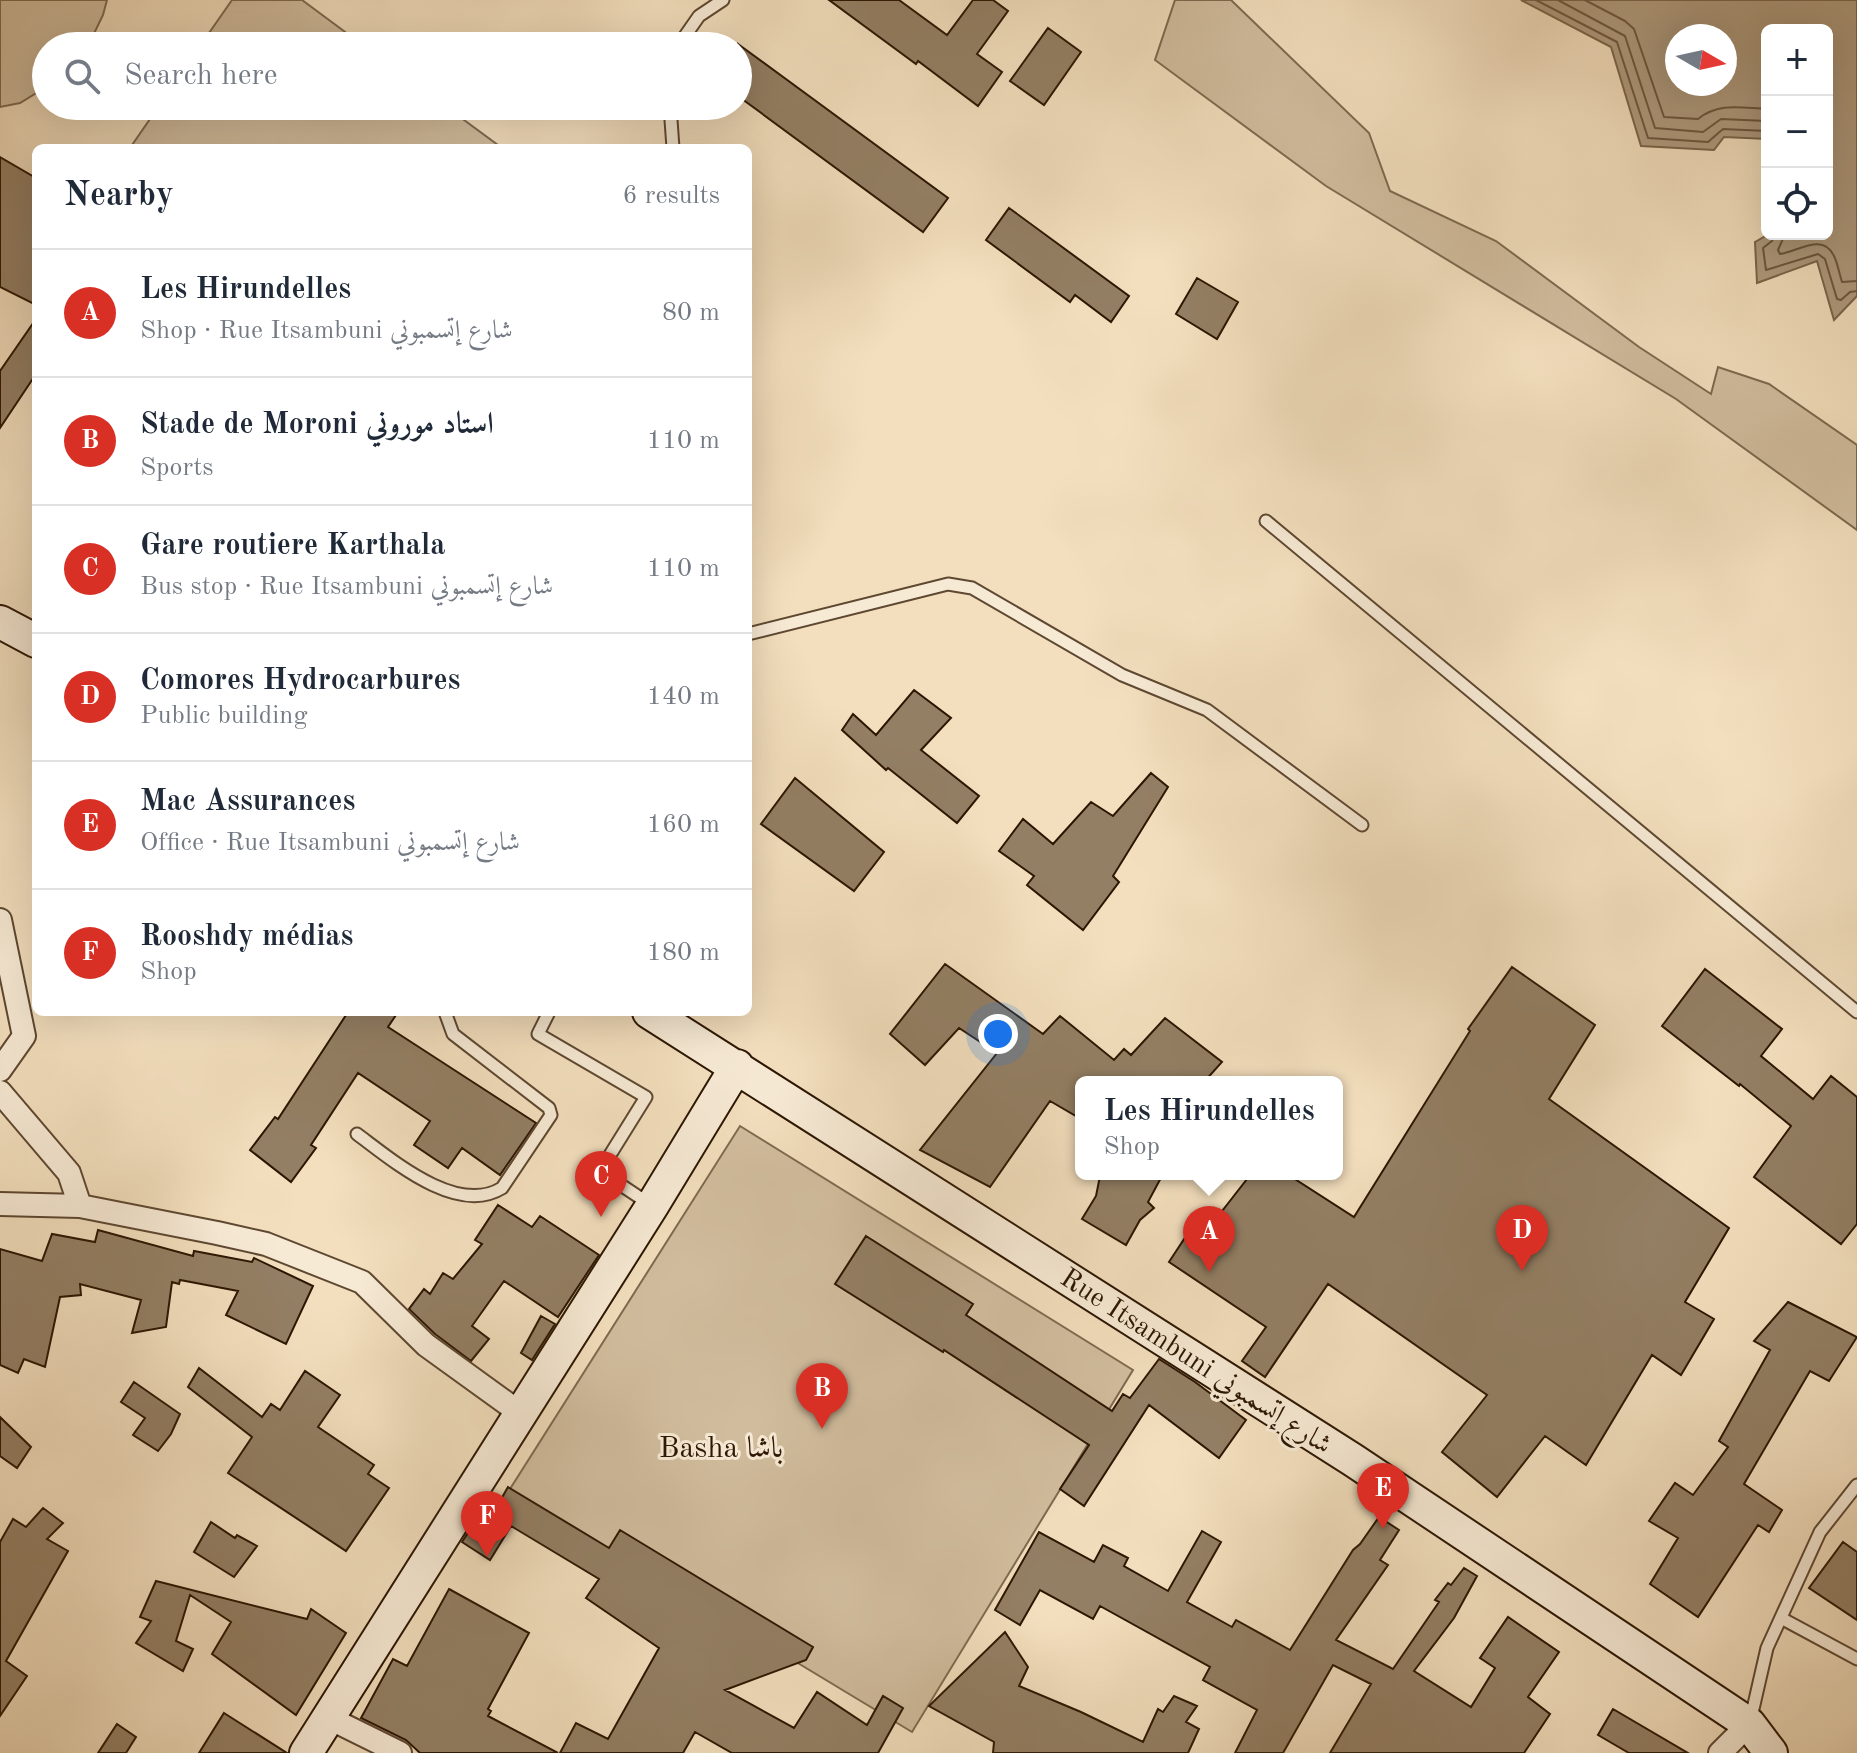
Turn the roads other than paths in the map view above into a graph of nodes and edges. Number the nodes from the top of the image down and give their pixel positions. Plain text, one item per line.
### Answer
1 (723, 0) edge
2 (688, 32) edge
3 (671, 120) edge
4 (673, 144) edge
5 (1266, 521) dead end
6 (0, 622) edge
7 (752, 633) edge
8 (32, 639) edge
9 (1362, 825) dead end
10 (0, 920) edge
11 (1857, 1012) edge
12 (446, 1016) edge
13 (547, 1016) edge
14 (656, 1016) edge
15 (737, 1066) junction
16 (0, 1070) edge
17 (0, 1092) edge
18 (357, 1134) dead end
19 (0, 1204) edge
20 (80, 1206) junction
21 (652, 1206) junction
22 (520, 1413) junction
23 (1857, 1485) edge
24 (1781, 1618) junction
25 (1857, 1659) edge
26 (327, 1717) junction
27 (1749, 1724) junction
28 (306, 1753) edge
29 (400, 1753) edge
30 (1720, 1753) edge
31 (1771, 1753) edge

1 - 2 lane
3 - 4 lane
5 - 11 lane
6 - 8 main road
7 - 9 lane
10 - 16 street
12 - 18 lane
13 - 21 lane
14 - 15 main road, Rue Itsambuni شارع إتسمبوني
15 - 21 main road
15 - 27 main road, Rue Itsambuni شارع إتسمبوني
17 - 20 street
19 - 20 street
20 - 22 street
21 - 22 main road
22 - 26 main road
23 - 24 lane
24 - 25 lane
24 - 27 lane
26 - 28 main road
26 - 29 street
27 - 30 street
27 - 31 main road, Rue Itsambuni شارع إتسمبوني

